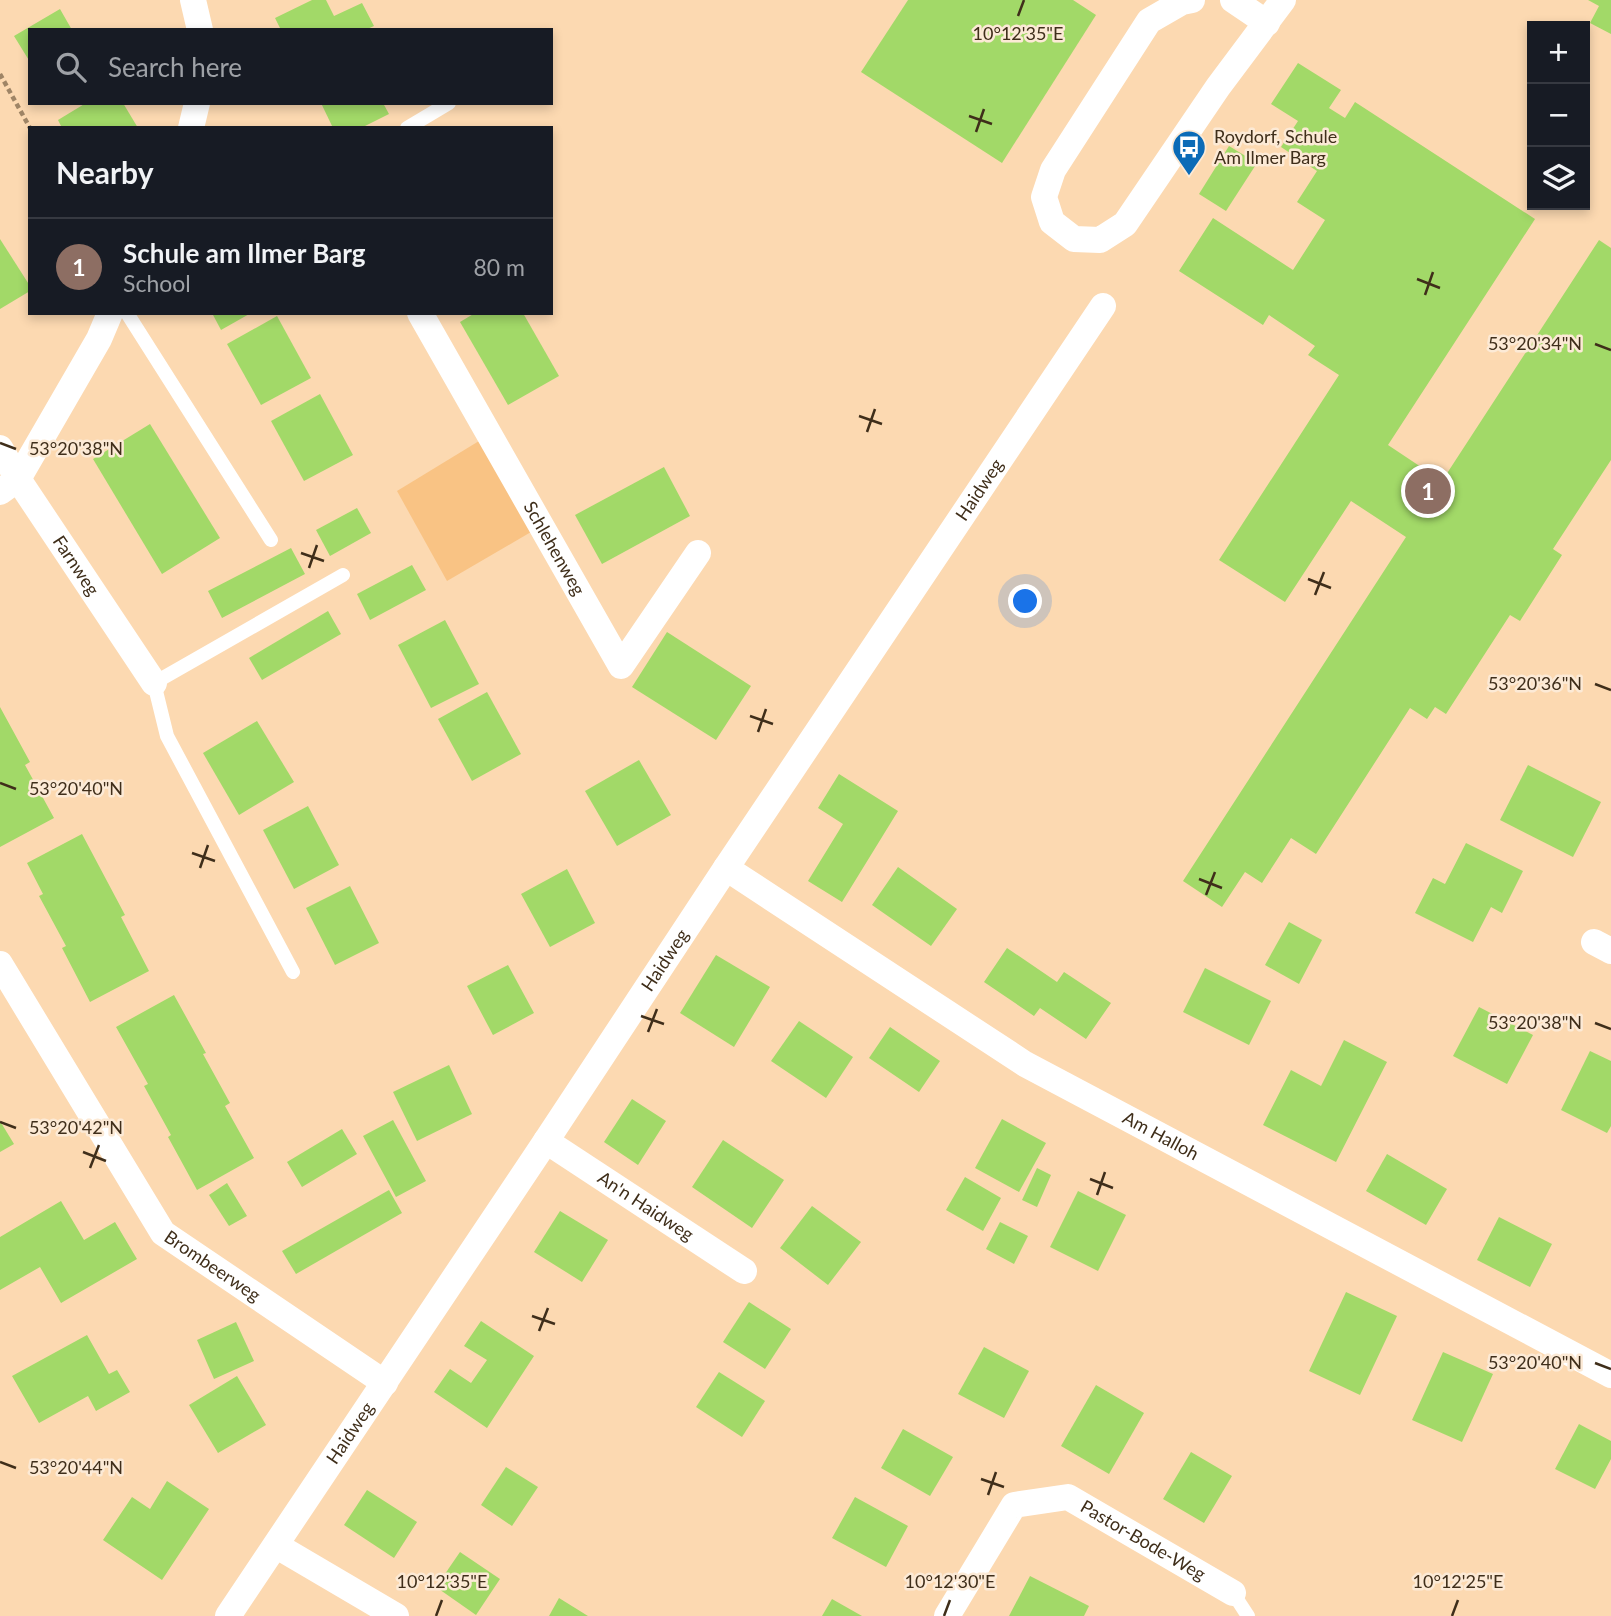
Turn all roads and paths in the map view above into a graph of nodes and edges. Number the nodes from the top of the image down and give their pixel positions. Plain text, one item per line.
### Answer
1 (192, 0) edge
2 (1192, 0) edge
3 (1233, 0) edge
4 (1283, 0) edge
5 (1266, 23) junction
6 (199, 28) edge
7 (0, 74) edge
8 (197, 105) edge
9 (446, 105) edge
10 (29, 126) edge
11 (191, 126) edge
12 (410, 126) edge
13 (1103, 306) dead end
14 (109, 315) edge
15 (128, 315) edge
16 (421, 315) edge
17 (0, 448) edge
18 (9, 485) edge
19 (271, 540) dead end
20 (698, 553) dead end
21 (343, 575) dead end
22 (154, 683) junction
23 (726, 867) junction
24 (0, 964) edge
25 (293, 972) dead end
26 (546, 1141) junction
27 (744, 1271) dead end
28 (1611, 1376) edge
29 (385, 1383) junction
30 (276, 1546) junction
31 (1233, 1593) joint
32 (228, 1616) edge
33 (396, 1616) edge
34 (947, 1616) edge
35 (1248, 1616) edge

1 - 6 street
2 - 5 street
3 - 5 street
4 - 5 street
7 - 10 path
8 - 11 street
9 - 12 lane
13 - 23 street, Haidweg
14 - 18 street
15 - 19 lane
16 - 20 street, Schlehenweg
17 - 18 street, Farnweg
18 - 22 street, Farnweg
21 - 22 lane
22 - 25 lane
23 - 26 street, Haidweg
23 - 28 street, Am Halloh
24 - 29 street, Brombeerweg
26 - 27 street, An'n Haidweg
26 - 29 street, Haidweg
29 - 30 street, Haidweg
30 - 32 street, Haidweg
30 - 33 street
31 - 34 street, Pastor-Bode-Weg
31 - 35 lane

